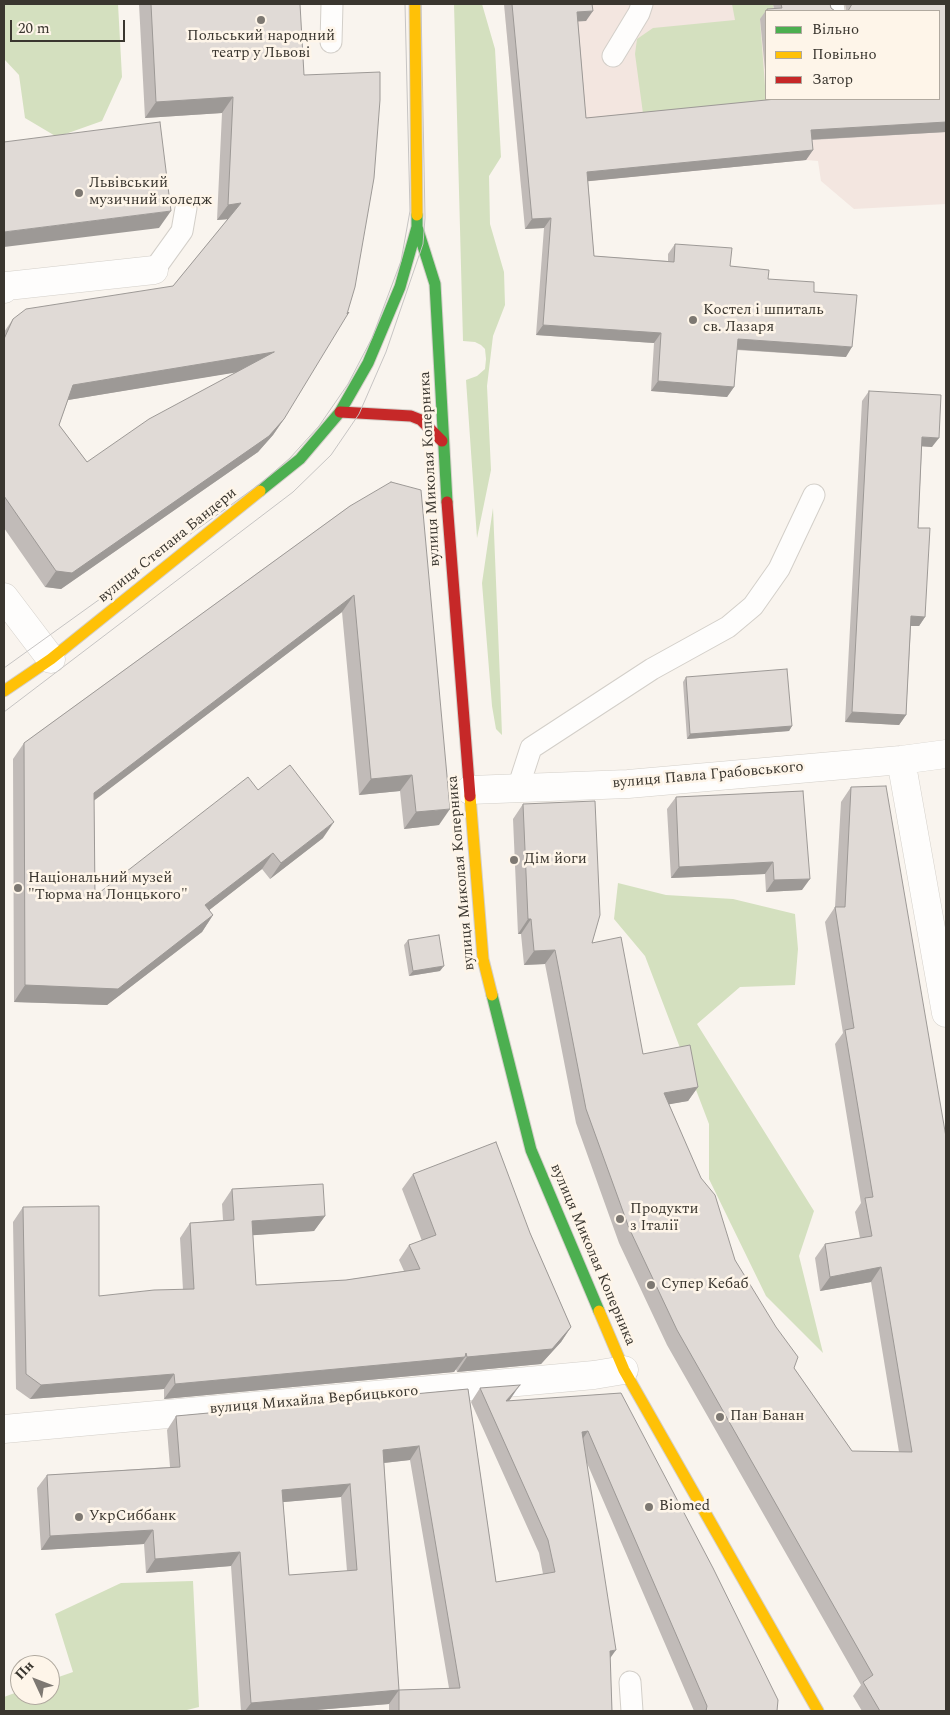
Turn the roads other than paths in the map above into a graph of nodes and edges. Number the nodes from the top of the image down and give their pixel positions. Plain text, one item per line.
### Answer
1 (332, 4) edge
2 (415, 4) edge
3 (642, 4) edge
4 (331, 42) dead end
5 (613, 56) dead end
6 (186, 208) dead end
7 (417, 227) junction
8 (154, 270) joint
9 (4, 288) edge
10 (340, 412) junction
11 (442, 441) junction
12 (814, 495) dead end
13 (4, 597) edge
14 (51, 659) junction
15 (4, 691) edge
16 (946, 754) edge
17 (901, 760) junction
18 (518, 788) junction
19 (470, 790) junction
20 (946, 1013) edge
21 (624, 1370) junction
22 (4, 1429) edge
23 (630, 1682) dead end
24 (812, 1705) edge
25 (632, 1711) edge
26 (818, 1711) edge

1 - 4 lane
2 - 7 main road, вулиця Миколая Коперника
3 - 5 lane
6 - 8 lane
7 - 10 main road, вулиця Степана Бандери
7 - 11 main road, вулиця Миколая Коперника
8 - 9 street
10 - 11 main road
10 - 14 main road, вулиця Степана Бандери
11 - 19 main road, вулиця Миколая Коперника
12 - 18 lane
13 - 14 street
14 - 15 main road, вулиця Степана Бандери
16 - 17 street, вулиця Павла Грабовського
17 - 18 street, вулиця Павла Грабовського
17 - 20 street
18 - 19 street, вулиця Павла Грабовського
19 - 21 main road, вулиця Миколая Коперника
21 - 22 street, вулиця Михайла Вербицького
21 - 24 main road, вулиця Миколая Коперника
23 - 25 lane
24 - 26 main road, вулиця Миколая Коперника

